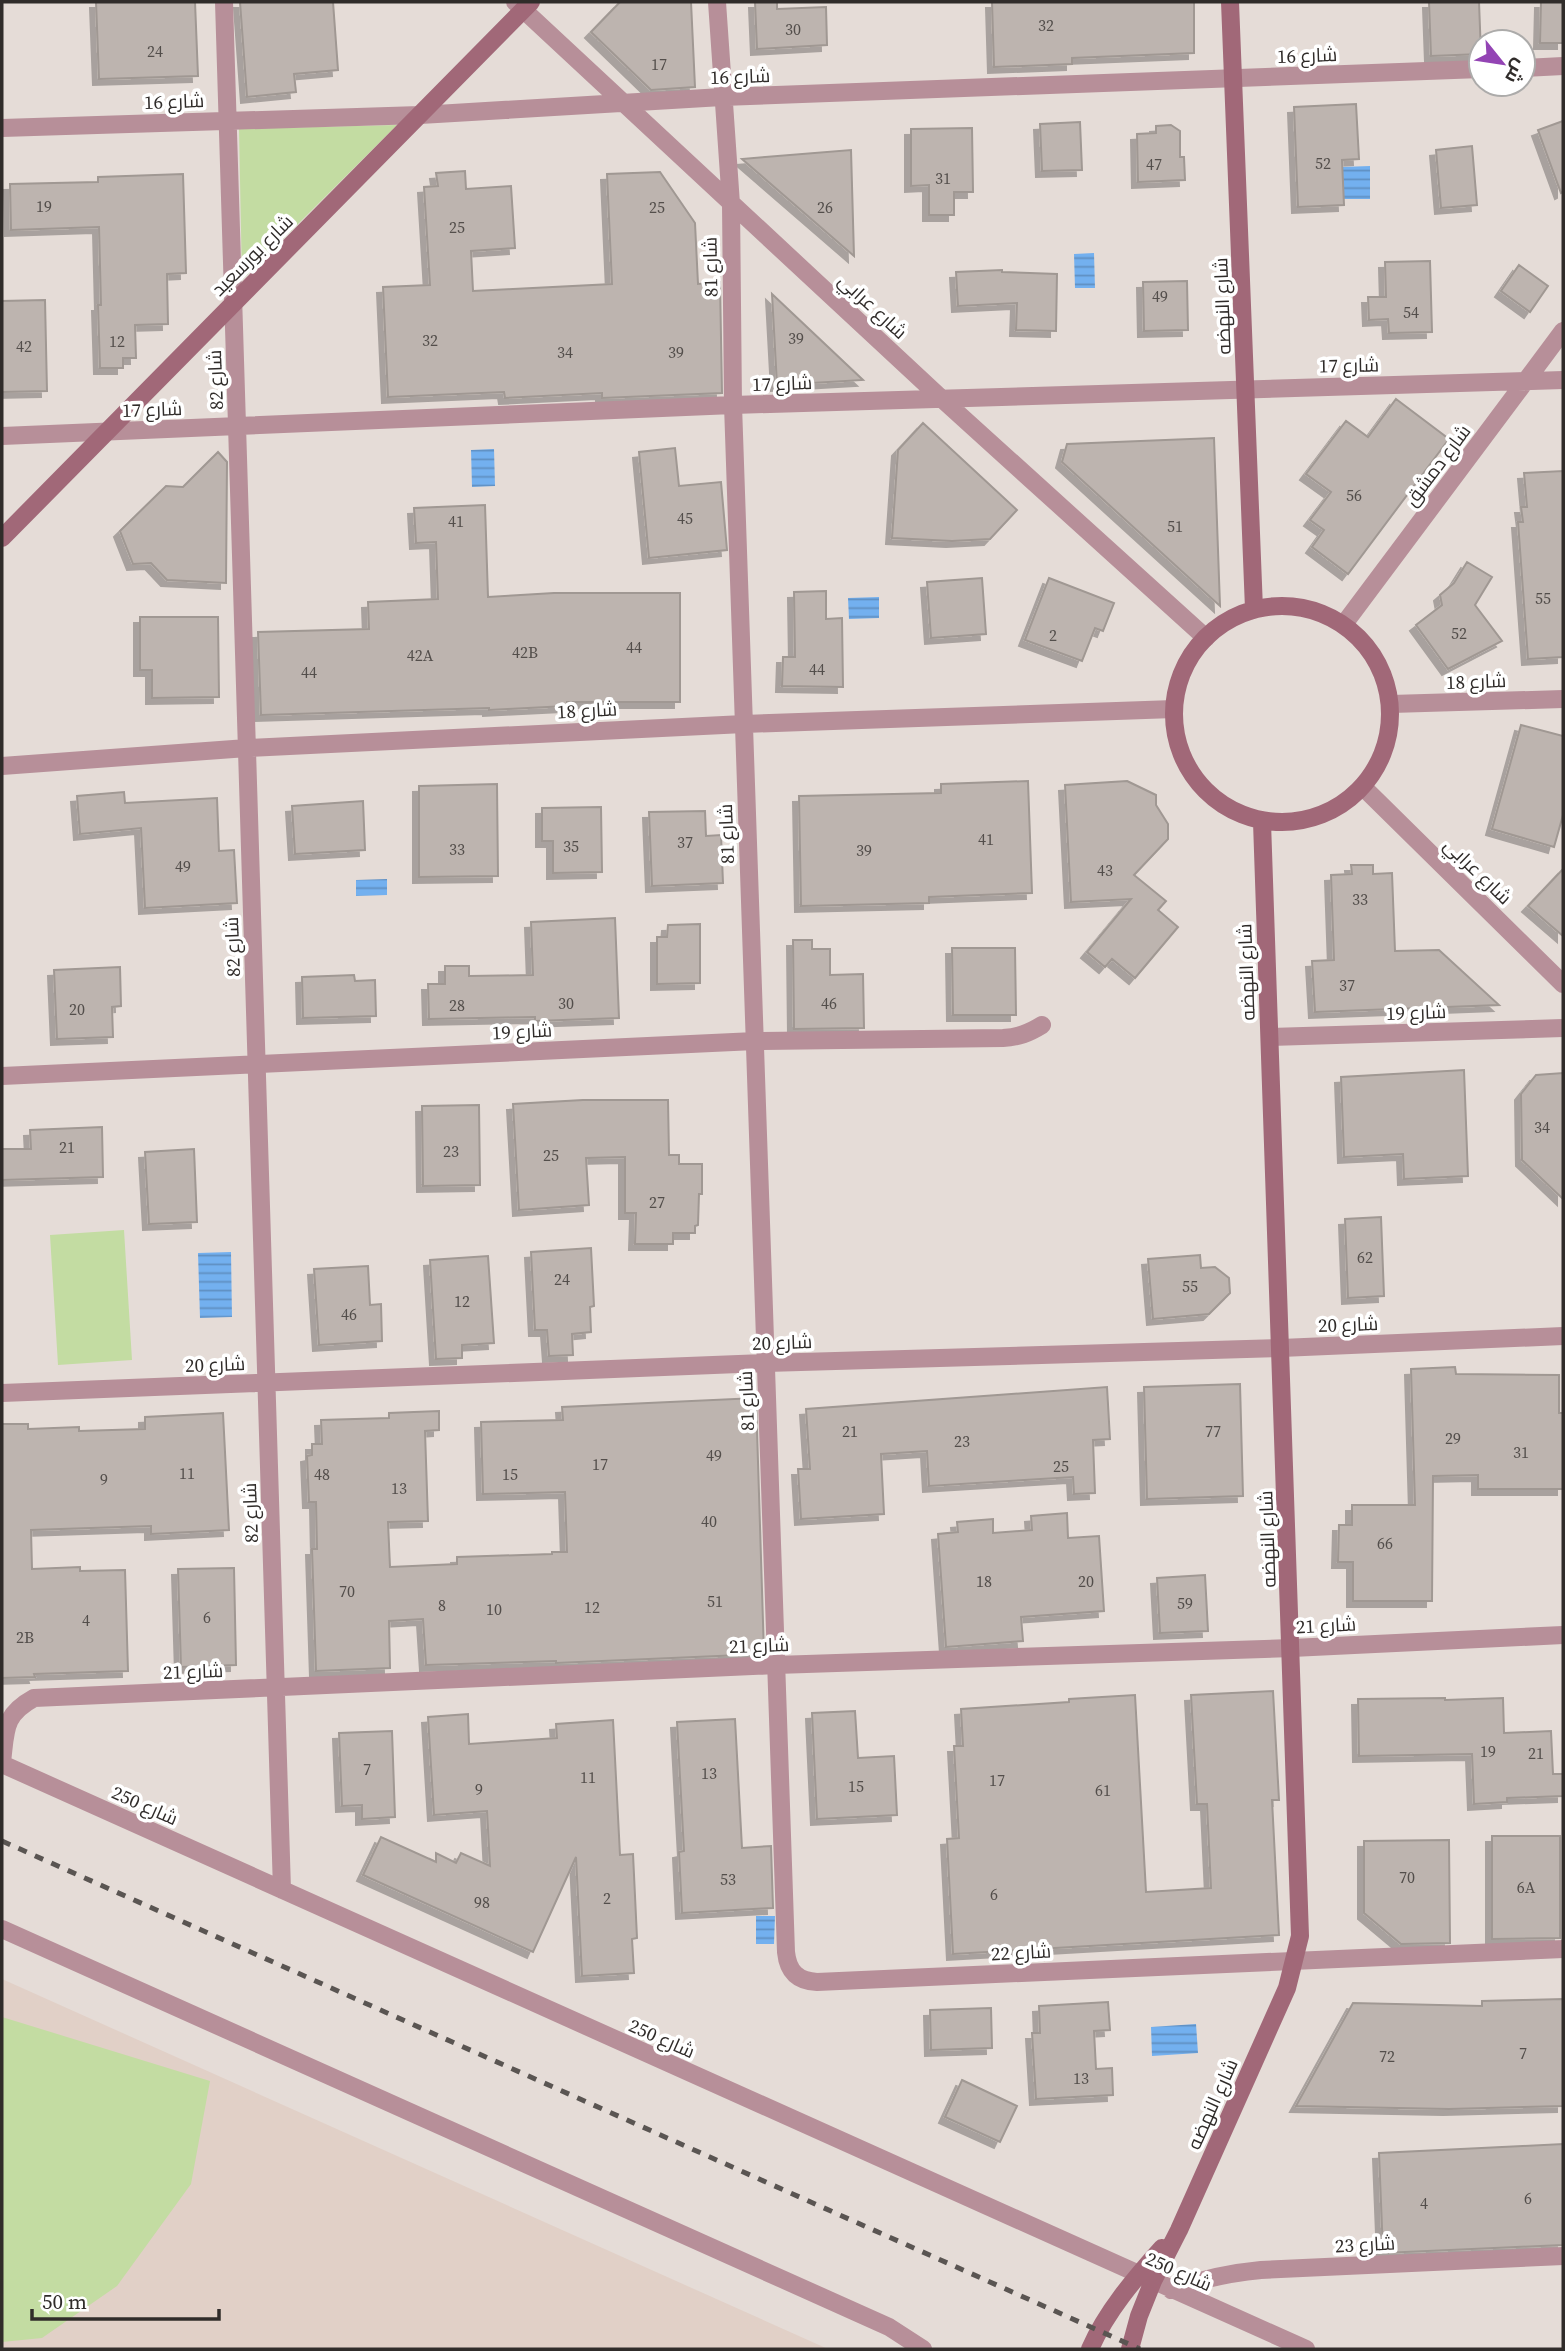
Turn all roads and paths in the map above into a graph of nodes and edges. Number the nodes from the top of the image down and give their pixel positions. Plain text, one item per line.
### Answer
1 (224, 2) edge
2 (717, 2) edge
3 (1230, 2) edge
4 (523, 4) edge
5 (1563, 66) edge
6 (1537, 67) edge
7 (1467, 70) edge
8 (1233, 79) junction
9 (722, 97) junction
10 (625, 104) junction
11 (420, 116) junction
12 (228, 120) junction
13 (2, 128) edge
14 (731, 204) junction
15 (233, 303) junction
16 (1563, 331) edge
17 (1563, 380) edge
18 (1525, 382) junction
19 (1246, 388) junction
20 (942, 399) junction
21 (733, 405) junction
22 (237, 427) junction
23 (109, 432) junction
24 (2, 436) edge
25 (2, 538) edge
26 (1254, 610) junction
27 (1344, 624) junction
28 (1206, 638) junction
29 (1563, 699) edge
30 (1391, 704) junction
31 (1174, 709) junction
32 (744, 724) junction
33 (247, 748) junction
34 (2, 766) edge
35 (1363, 787) junction
36 (1262, 822) junction
37 (1563, 984) edge
38 (1042, 1025) dead end
39 (1563, 1028) edge
40 (1270, 1037) junction
41 (755, 1041) junction
42 (257, 1064) junction
43 (2, 1076) edge
44 (1563, 1336) edge
45 (1281, 1348) junction
46 (766, 1363) junction
47 (267, 1383) junction
48 (2, 1393) edge
49 (1563, 1635) edge
50 (1292, 1648) junction
51 (776, 1665) junction
52 (276, 1688) junction
53 (2, 1763) edge
54 (282, 1890) junction
55 (2, 1929) edge
56 (1563, 1949) edge
57 (1295, 1961) junction
58 (1563, 2256) edge
59 (1145, 2278) junction
60 (1171, 2290) junction
61 (923, 2349) edge
62 (1090, 2349) edge
63 (1130, 2349) edge
64 (1306, 2349) edge

1 - 12 street, شارع 82
2 - 9 street, شارع 81
3 - 8 street, شارع النهضه
4 - 10 street, شارع عرابي
4 - 11 street, شارع بورسعيد
5 - 6 street
7 - 8 street, شارع 16
8 - 9 street, شارع 16
8 - 19 street, شارع النهضه
9 - 10 street, شارع 16
9 - 14 street, شارع 81
10 - 11 street, شارع 16
10 - 14 street, شارع عرابي
11 - 12 street, شارع 16
11 - 15 street, شارع بورسعيد
12 - 13 street, شارع 16
12 - 15 street, شارع 82
14 - 20 street, شارع عرابي
14 - 21 street, شارع 81
15 - 22 street, شارع 82
15 - 23 street, شارع بورسعيد
16 - 18 street, شارع دمشق
17 - 18 street, شارع 17
18 - 19 street, شارع 17
18 - 27 street, شارع دمشق
19 - 20 street, شارع 17
19 - 26 street, شارع النهضه
20 - 21 street, شارع 17
20 - 28 street, شارع عرابي
21 - 22 street, شارع 17
21 - 32 street, شارع 81
22 - 23 street, شارع 17
22 - 33 street, شارع 82
23 - 24 street, شارع 17
23 - 25 street, شارع بورسعيد
26 - 27 street
26 - 28 street
27 - 30 street
28 - 31 street
29 - 30 street, شارع 18
30 - 35 street
31 - 32 street, شارع 18
31 - 36 street
32 - 33 street, شارع 18
32 - 41 street, شارع 81
33 - 34 street, شارع 18
33 - 42 street, شارع 82
35 - 36 street
35 - 37 street, شارع عرابي
36 - 40 street, شارع النهضه
38 - 41 street, شارع 19
39 - 40 street, شارع 19
40 - 45 street, شارع النهضه
41 - 42 street, شارع 19
41 - 46 street, شارع 81
42 - 43 street, شارع 19
42 - 47 street, شارع 82
44 - 45 street, شارع 20
45 - 46 street, شارع 20
45 - 50 street, شارع النهضه
46 - 47 street, شارع 20
46 - 51 street, شارع 81
47 - 48 street, شارع 20
47 - 52 street, شارع 82
49 - 50 street, شارع 21
50 - 51 street, شارع 21
50 - 57 street, شارع النهضه
51 - 52 street, شارع 21
51 - 57 street, شارع 22
52 - 53 street, شارع 21
52 - 54 street, شارع 82
53 - 54 street, شارع 250
54 - 59 street, شارع 250
55 - 61 street
56 - 57 street, شارع 22
57 - 59 street, شارع النهضه
58 - 60 street, شارع 23
59 - 60 street, شارع 250
59 - 62 street, شارع النهضه
59 - 63 street, شارع النهضه
60 - 64 street, شارع 250

